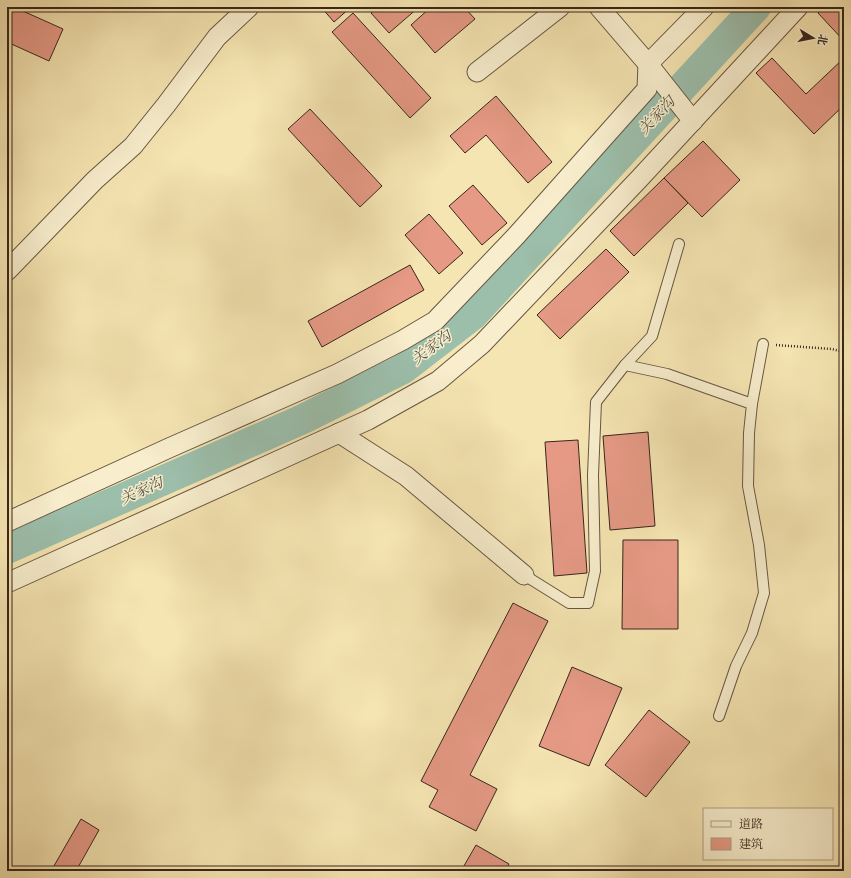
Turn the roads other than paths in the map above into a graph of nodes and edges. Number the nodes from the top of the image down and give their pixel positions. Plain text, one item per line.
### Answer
1 (248, 7) edge
2 (560, 7) edge
3 (599, 7) edge
4 (704, 7) edge
5 (798, 7) edge
6 (648, 64) junction
7 (477, 72) dead end
8 (688, 114) junction
9 (679, 244) dead end
10 (7, 271) edge
11 (763, 344) road end
12 (625, 365) junction
13 (752, 404) junction
14 (339, 433) junction
15 (7, 522) edge
16 (524, 576) joint
17 (7, 583) edge
18 (719, 716) dead end

1 - 10 street
2 - 7 street
3 - 6 street
4 - 6 street
5 - 8 street
6 - 8 street
6 - 15 street
8 - 14 street
9 - 12 lane
11 - 13 lane
12 - 13 lane
12 - 16 lane
13 - 18 lane
14 - 16 street
14 - 17 street

